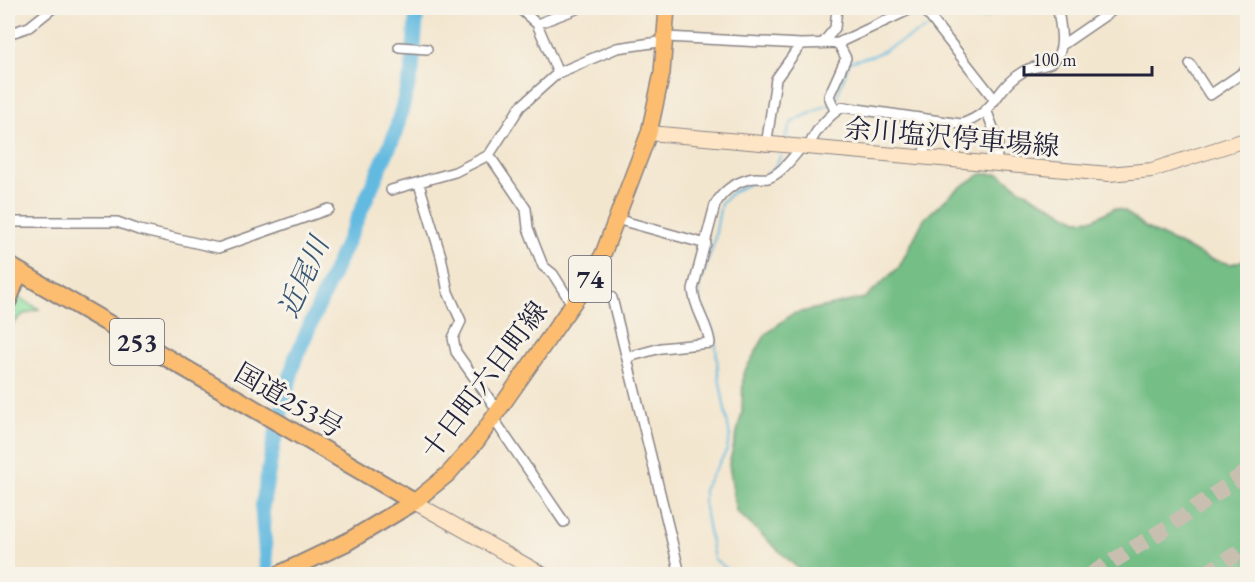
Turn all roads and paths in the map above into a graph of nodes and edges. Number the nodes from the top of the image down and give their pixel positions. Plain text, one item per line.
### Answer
1 (53, 8) edge
2 (519, 8) edge
3 (579, 8) edge
4 (667, 8) edge
5 (837, 8) edge
6 (913, 8) edge
7 (923, 8) edge
8 (1058, 8) edge
9 (1116, 8) edge
10 (537, 24) junction
11 (8, 34) edge
12 (666, 39) junction
13 (837, 43) junction
14 (801, 44) junction
15 (822, 44) junction
16 (1062, 45) junction
17 (399, 47) dead end
18 (427, 49) dead end
19 (1190, 64) dead end
20 (1248, 69) edge
21 (558, 73) junction
22 (994, 100) junction
23 (835, 111) junction
24 (987, 112) junction
25 (930, 120) junction
26 (649, 133) junction
27 (1248, 139) edge
28 (766, 146) junction
29 (805, 149) junction
30 (489, 155) junction
31 (923, 158) junction
32 (996, 164) junction
33 (419, 184) junction
34 (392, 190) dead end
35 (329, 208) dead end
36 (616, 219) junction
37 (8, 222) edge
38 (706, 244) junction
39 (13, 268) edge
40 (590, 279) junction
41 (8, 285) edge
42 (8, 301) edge
43 (572, 304) junction
44 (628, 357) junction
45 (495, 414) junction
46 (414, 502) junction
47 (564, 522) dead end
48 (282, 574) edge
49 (542, 574) edge
50 (680, 574) edge

1 - 11 street
2 - 10 street
3 - 10 street
4 - 12 main road, 十日町六日町線 / 74
5 - 15 street
6 - 13 street
7 - 22 street
8 - 16 street
9 - 16 street
10 - 21 street
12 - 14 street
12 - 21 street
12 - 26 main road, 十日町六日町線 / 74
13 - 15 street
13 - 23 street
14 - 15 street
14 - 28 street
16 - 22 street
17 - 18 street
19 - 20 street
21 - 30 street
22 - 24 street
23 - 25 street
23 - 29 street
24 - 25 street
24 - 32 street
25 - 31 street
26 - 28 main road, 余川塩沢停車場線
26 - 36 main road, 十日町六日町線 / 74
27 - 32 main road, 余川塩沢停車場線
28 - 29 main road, 余川塩沢停車場線
29 - 31 main road, 余川塩沢停車場線
29 - 38 street
30 - 33 street
30 - 43 street
31 - 32 main road, 余川塩沢停車場線
33 - 34 street
33 - 45 street
35 - 37 street
36 - 38 street
36 - 40 main road, 十日町六日町線 / 74
38 - 44 street
39 - 41 highway
39 - 42 highway
39 - 46 highway, 国道253号 / 253
40 - 43 main road, 十日町六日町線 / 74
40 - 44 street
43 - 45 main road, 十日町六日町線 / 74
44 - 50 street
45 - 46 main road, 十日町六日町線 / 74
45 - 47 street
46 - 48 highway
46 - 49 main road

